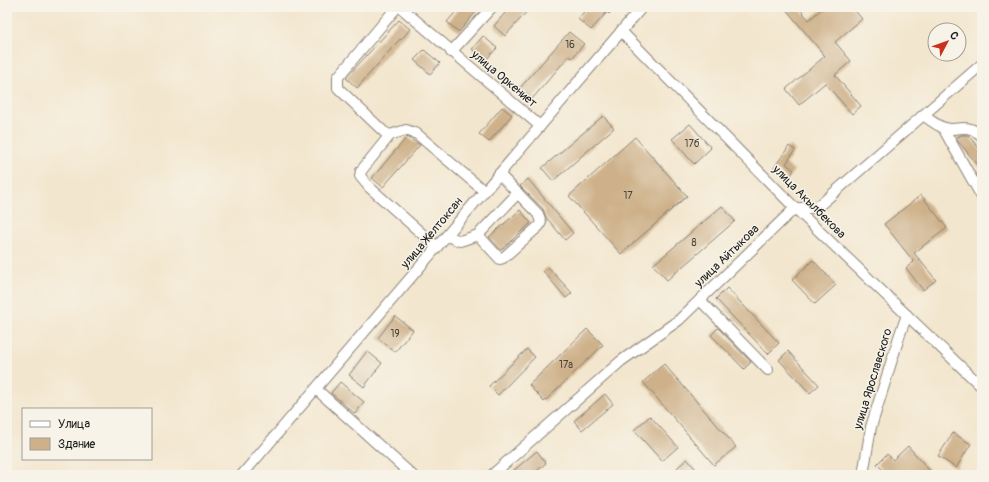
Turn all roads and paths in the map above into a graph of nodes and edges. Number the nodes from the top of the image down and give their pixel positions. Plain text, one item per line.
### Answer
1 (398, 7) edge
2 (492, 7) edge
3 (642, 7) edge
4 (621, 31) junction
5 (451, 52) junction
6 (982, 64) edge
7 (923, 115) junction
8 (540, 126) junction
9 (943, 128) junction
10 (390, 135) junction
11 (982, 136) edge
12 (499, 174) junction
13 (484, 191) junction
14 (518, 194) junction
15 (982, 197) edge
16 (794, 208) junction
17 (478, 235) junction
18 (447, 236) junction
19 (437, 248) junction
20 (700, 300) junction
21 (907, 316) junction
22 (768, 370) dead end
23 (982, 388) edge
24 (316, 389) junction
25 (242, 475) edge
26 (412, 475) edge
27 (492, 475) edge
28 (863, 475) edge

1 - 5 street, улица Оркениет
1 - 10 street
2 - 5 street, улица Оркениет
3 - 4 street, улица Желтоксан
4 - 8 street, улица Желтоксан
4 - 16 street, улица Акылбекова
5 - 8 street, улица Оркениет
6 - 7 street
7 - 9 street
7 - 16 street
8 - 12 street, улица Желтоксан
9 - 11 street
9 - 15 street
10 - 13 street
10 - 19 street
12 - 13 street, улица Желтоксан
12 - 14 street
13 - 18 street, улица Желтоксан
14 - 17 street
14 - 17 street
16 - 20 street, улица Айтыкова
16 - 21 street, улица Акылбекова
17 - 18 street
18 - 19 street, улица Желтоксан
19 - 24 street, улица Желтоксан
20 - 22 street
20 - 27 street, улица Айтыкова
21 - 23 street, улица Акылбекова
21 - 28 street, улица Ярославского
24 - 25 street, улица Желтоксан
24 - 26 street

